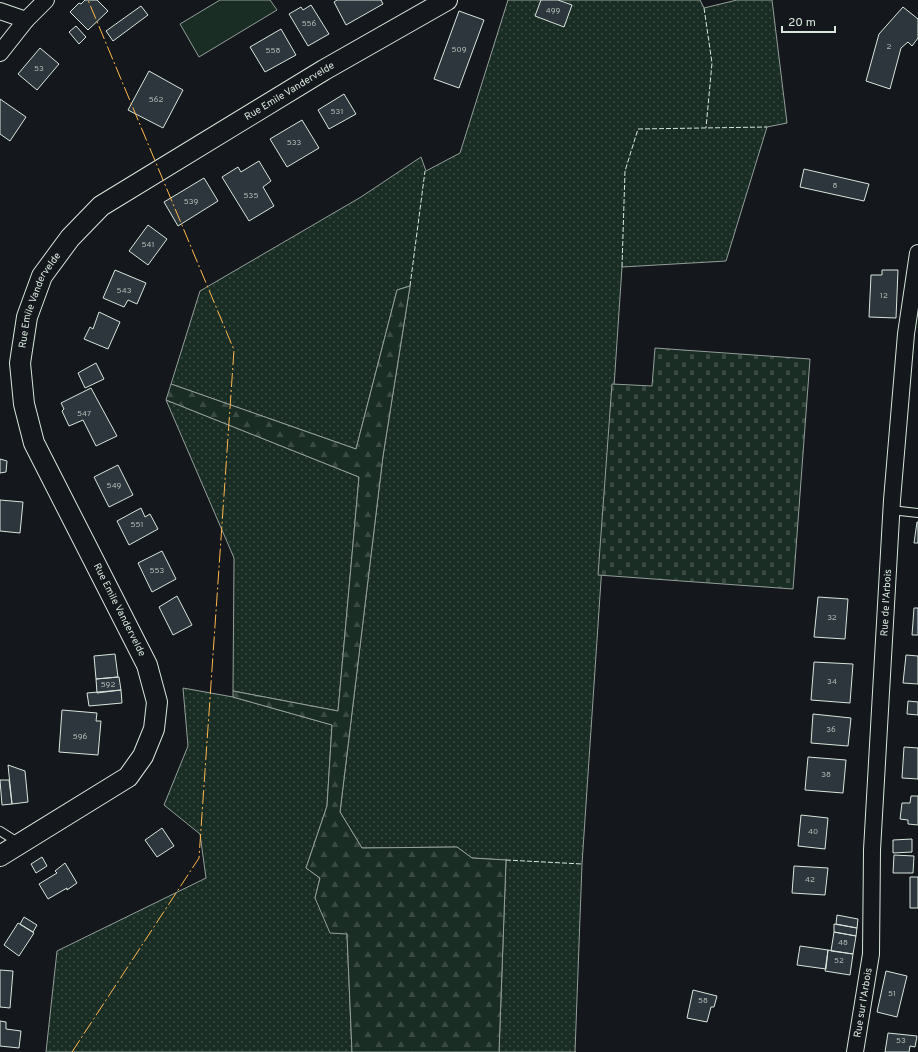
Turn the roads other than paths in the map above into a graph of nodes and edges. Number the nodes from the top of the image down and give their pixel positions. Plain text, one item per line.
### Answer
1 (46, 0) edge
2 (446, 0) edge
3 (0, 11) edge
4 (26, 20) junction
5 (0, 53) edge
6 (918, 253) edge
7 (891, 510) junction
8 (918, 513) edge
9 (0, 831) edge
10 (19, 843) junction
11 (0, 856) edge
12 (871, 954) joint
13 (855, 1052) edge

1 - 4 street
2 - 10 street, Rue Emile Vandervelde
3 - 4 street
4 - 5 street
6 - 7 street, Rue de l'Arbois
7 - 8 lane
7 - 12 street, Rue de l'Arbois
9 - 10 lane
10 - 11 street
12 - 13 street, Rue sur l'Arbois

